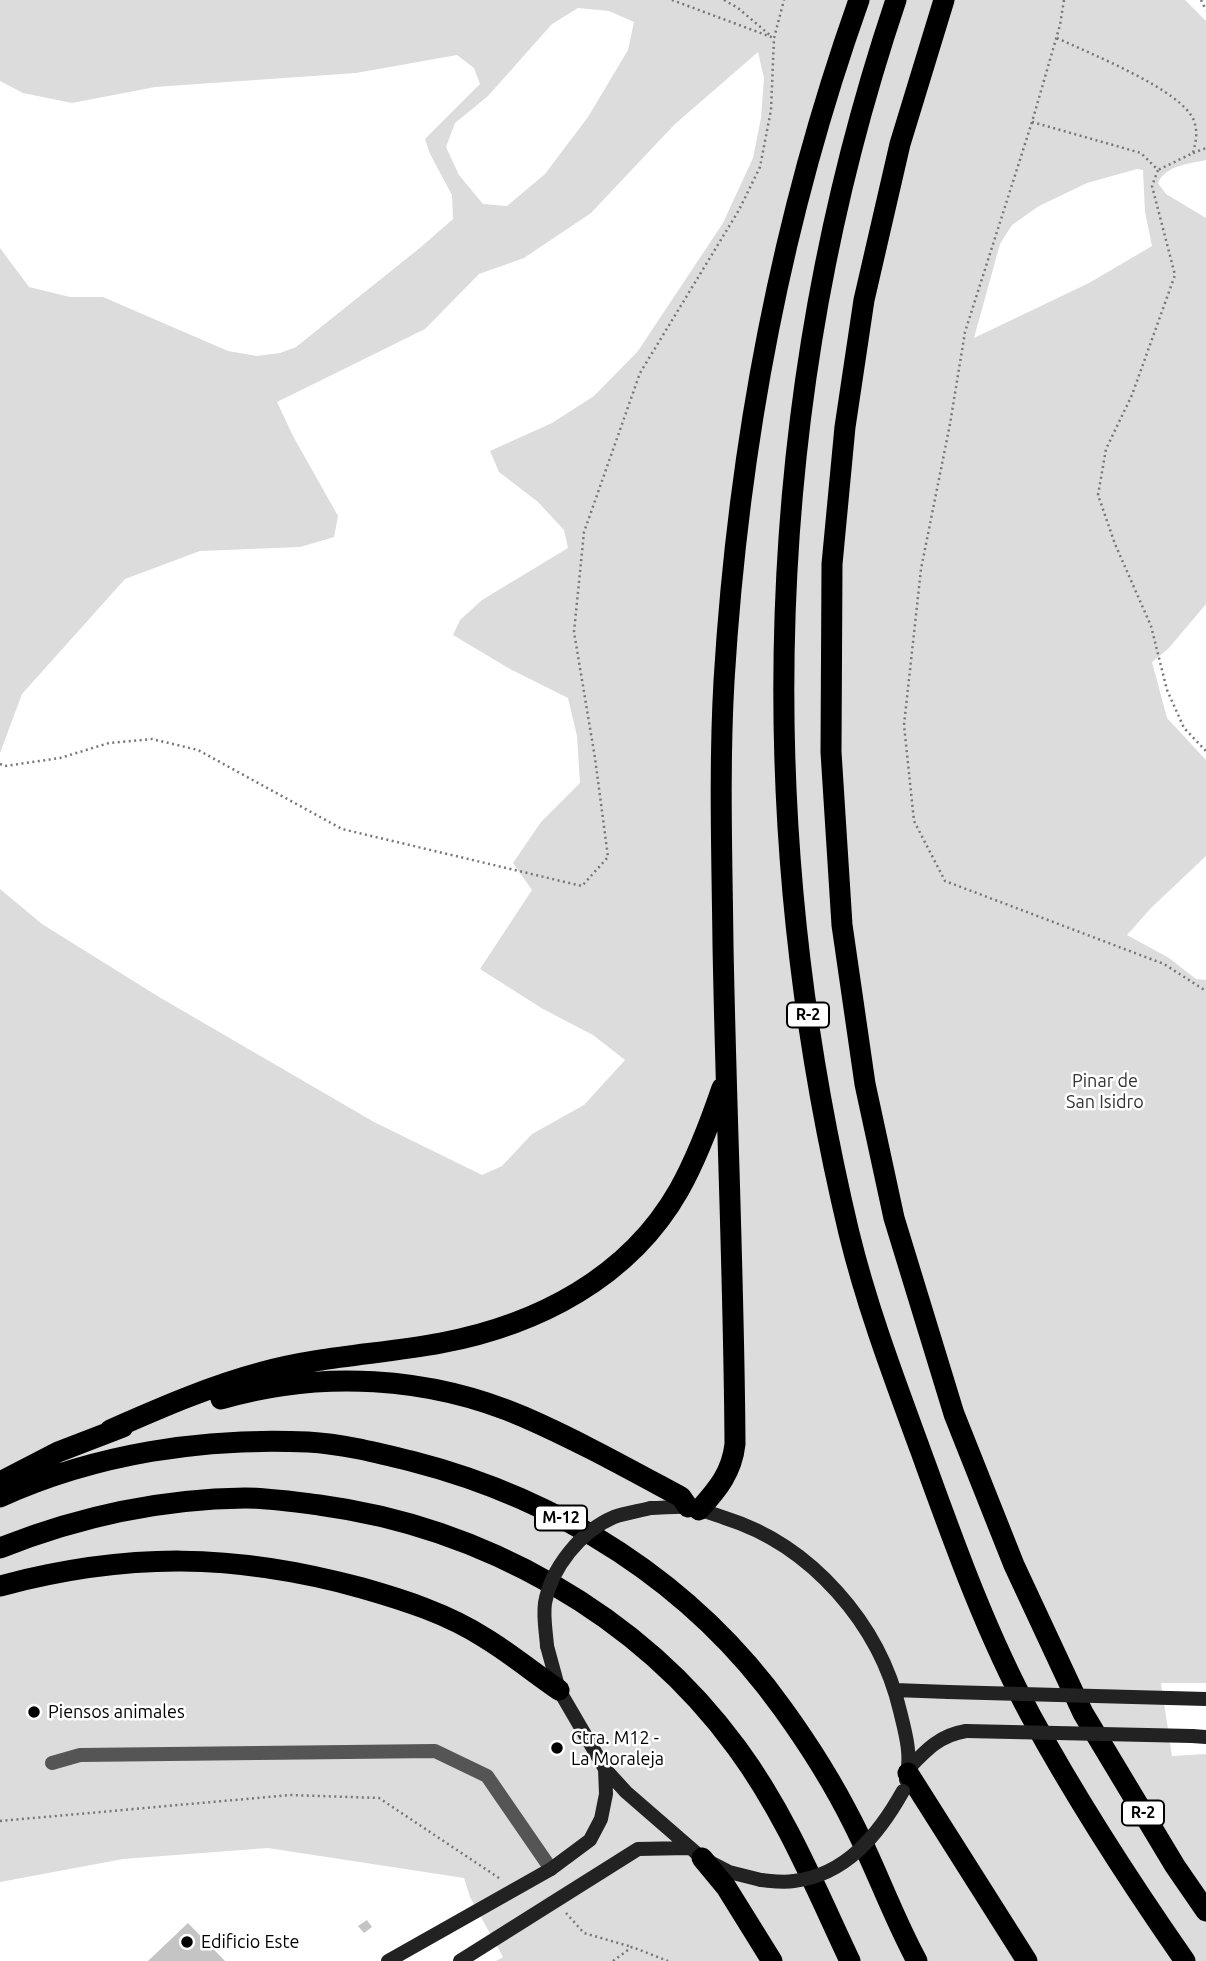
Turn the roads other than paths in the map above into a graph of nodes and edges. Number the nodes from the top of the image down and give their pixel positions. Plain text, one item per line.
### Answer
1 (859, 0) edge
2 (896, 0) edge
3 (944, 0) edge
4 (726, 1076) junction
5 (110, 1430) junction
6 (0, 1482) edge
7 (0, 1497) edge
8 (694, 1508) junction
9 (0, 1548) edge
10 (0, 1586) edge
11 (559, 1690) junction
12 (895, 1690) junction
13 (1206, 1699) edge
14 (1083, 1713) junction
15 (1199, 1737) edge
16 (52, 1763) dead end
17 (605, 1769) junction
18 (907, 1778) junction
19 (695, 1853) junction
20 (551, 1869) junction
21 (1206, 1890) edge
22 (1206, 1911) edge
23 (388, 1961) edge
24 (460, 1961) edge
25 (772, 1961) edge
26 (850, 1961) edge
27 (917, 1961) edge
28 (1027, 1961) edge
29 (1185, 1961) edge

1 - 4 highway
2 - 29 highway, R-2
3 - 14 highway, R-2
4 - 5 highway
4 - 8 highway
5 - 6 highway
5 - 8 highway
7 - 27 highway, M-12
8 - 11 street, bridge
8 - 12 street
9 - 26 highway
10 - 11 highway
11 - 17 street
12 - 13 street, bridge
12 - 18 street
14 - 21 highway
14 - 22 highway, R-2
15 - 18 street, bridge
16 - 20 street
17 - 19 street
17 - 20 street
18 - 19 street, bridge
18 - 28 highway
19 - 24 street
19 - 25 highway
20 - 23 street

